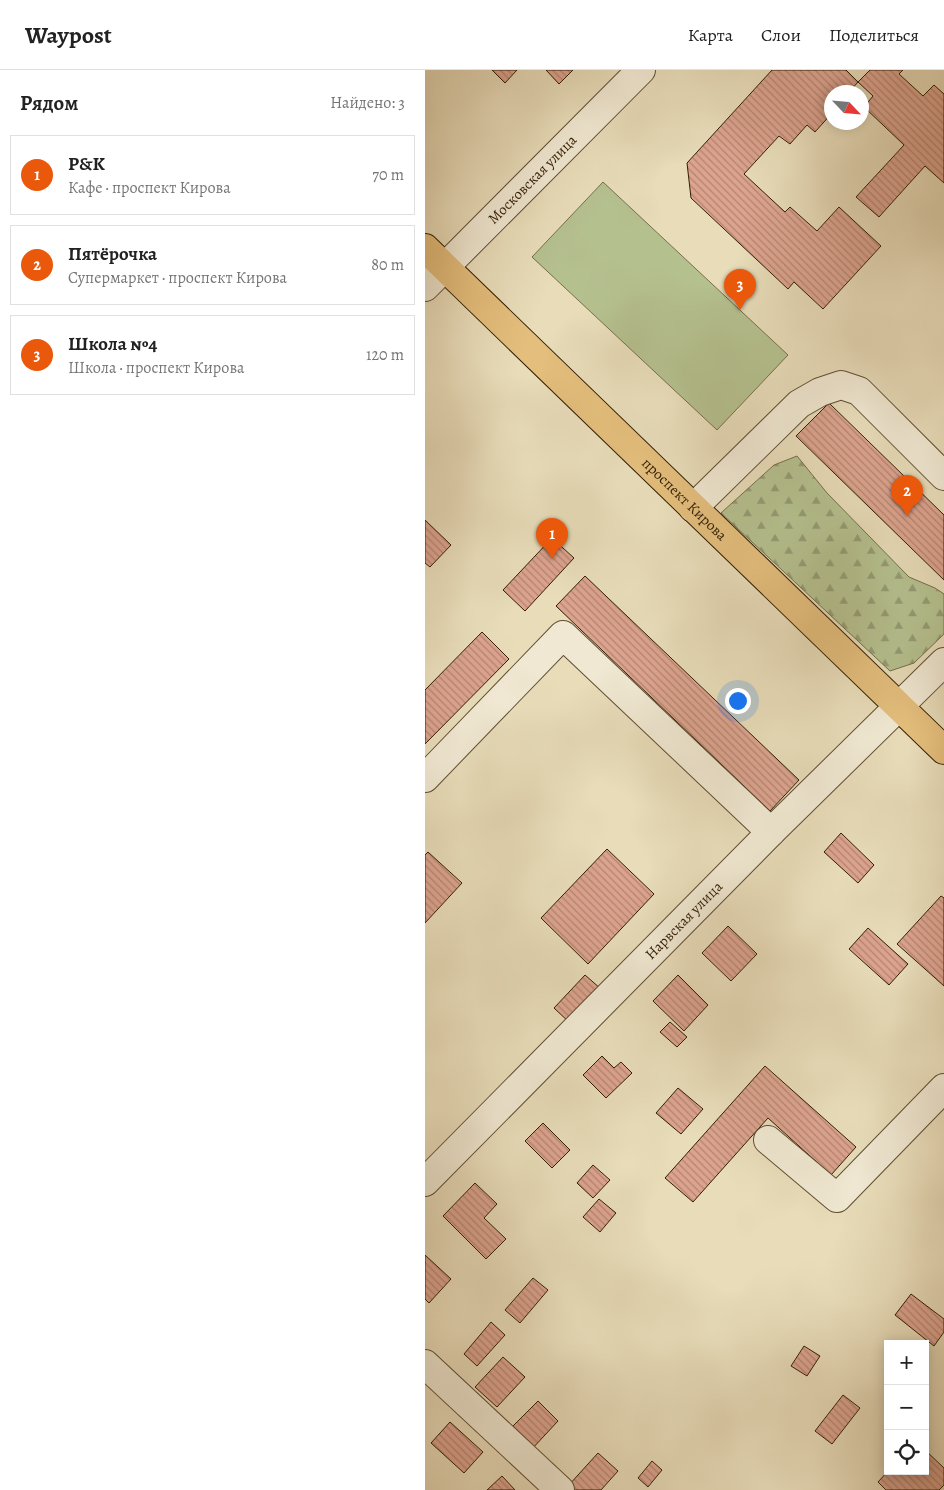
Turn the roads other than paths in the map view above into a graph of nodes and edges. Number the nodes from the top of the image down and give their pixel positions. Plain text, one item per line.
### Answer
1 (641, 70) edge
2 (425, 248) edge
3 (445, 267) junction
4 (425, 287) edge
5 (944, 476) edge
6 (693, 508) junction
7 (944, 662) edge
8 (898, 706) junction
9 (944, 750) edge
10 (425, 778) edge
11 (771, 832) junction
12 (944, 1088) edge
13 (768, 1140) dead end
14 (425, 1182) edge
15 (425, 1364) edge
16 (560, 1490) edge

1 - 3 street, Московская улица
2 - 3 main road, проспект Кирова
3 - 4 street, Московская улица
3 - 6 main road, проспект Кирова
5 - 6 street
6 - 8 main road, проспект Кирова
7 - 8 street, Нарвская улица
8 - 9 main road, проспект Кирова
8 - 11 street, Нарвская улица
10 - 11 street
11 - 14 street, Нарвская улица
12 - 13 street
15 - 16 street

